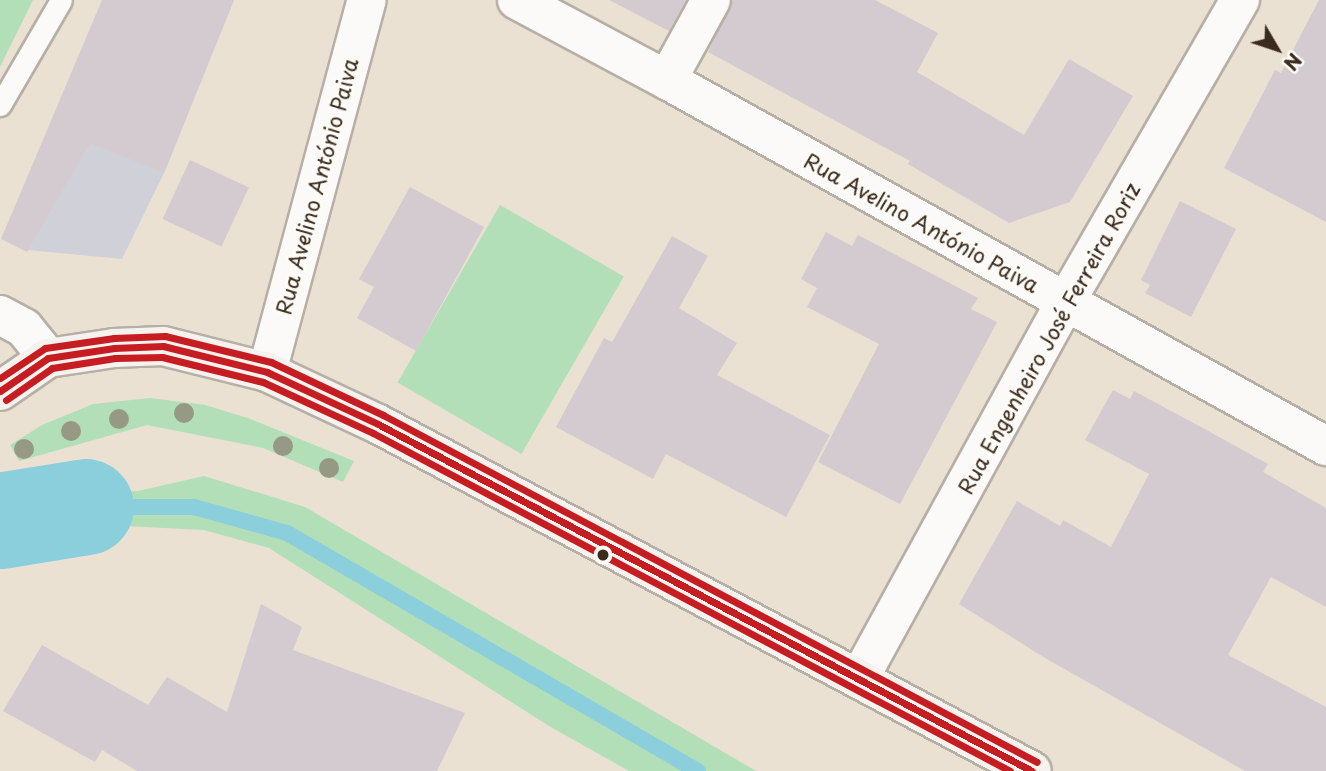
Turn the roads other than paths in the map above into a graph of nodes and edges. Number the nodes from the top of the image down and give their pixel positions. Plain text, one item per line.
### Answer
1 (61, 0) edge
2 (367, 0) edge
3 (517, 0) edge
4 (711, 0) edge
5 (1240, 0) edge
6 (667, 80) junction
7 (0, 105) edge
8 (1065, 303) junction
9 (0, 315) edge
10 (48, 358) junction
11 (267, 372) junction
12 (0, 391) edge
13 (1326, 446) edge
14 (860, 677) junction
15 (1032, 771) edge

1 - 7 lane
2 - 11 street, Rua Avelino António Paiva
3 - 6 street, Rua Avelino António Paiva
4 - 6 street
5 - 8 street, Rua Engenheiro José Ferreira Roriz
6 - 8 street, Rua Avelino António Paiva
8 - 13 street, Rua Avelino António Paiva
8 - 14 street, Rua Engenheiro José Ferreira Roriz
9 - 10 street
10 - 11 main road
10 - 12 main road
11 - 14 main road
14 - 15 main road

